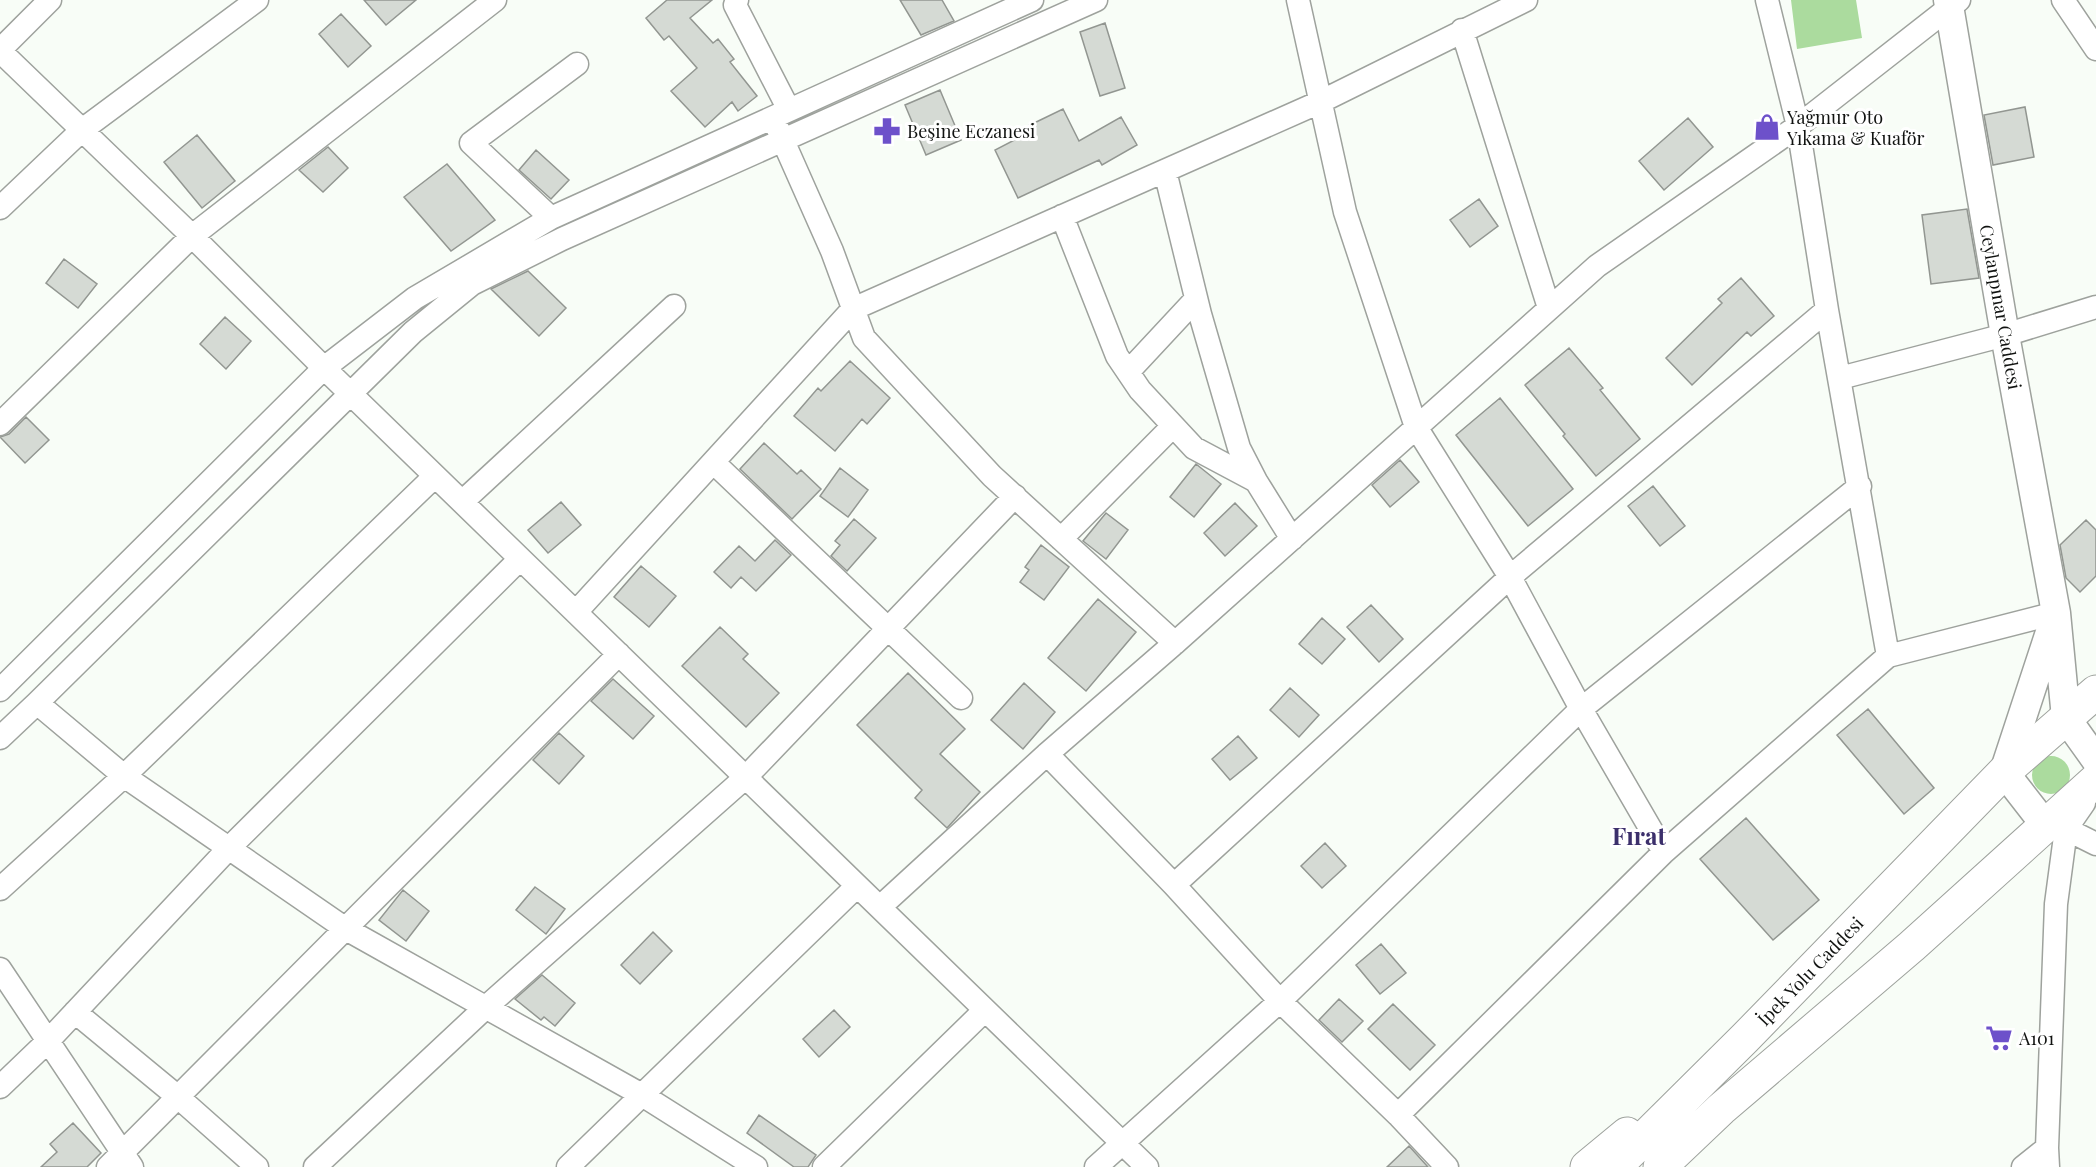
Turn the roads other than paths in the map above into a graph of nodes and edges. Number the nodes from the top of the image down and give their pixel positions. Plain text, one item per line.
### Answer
1 (257, 0) edge
2 (495, 0) edge
3 (737, 0) edge
4 (1032, 0) edge
5 (1096, 0) edge
6 (1298, 0) edge
7 (1526, 0) edge
8 (1767, 0) edge
9 (2063, 0) edge
10 (46, 1) edge
11 (1952, 2) edge
12 (1462, 30) junction
13 (2096, 49) edge
14 (0, 51) edge
15 (577, 64) dead end
16 (1320, 102) junction
17 (781, 114) junction
18 (1798, 126) junction
19 (82, 130) junction
20 (782, 140) junction
21 (1165, 171) junction
22 (0, 208) edge
23 (1062, 216) junction
24 (551, 218) junction
25 (192, 236) junction
26 (1196, 298) junction
27 (674, 306) dead end
28 (2096, 307) edge
29 (1549, 308) junction
30 (853, 309) junction
31 (1827, 310) junction
32 (2005, 335) junction
33 (324, 368) junction
34 (1128, 372) junction
35 (1839, 378) junction
36 (350, 394) junction
37 (0, 424) edge
38 (1173, 426) junction
39 (1416, 428) junction
40 (713, 462) junction
41 (435, 476) junction
42 (1256, 481) junction
43 (1860, 486) junction
44 (1015, 496) junction
45 (462, 502) junction
46 (1061, 539) junction
47 (1292, 539) junction
48 (520, 559) junction
49 (1510, 577) junction
50 (576, 612) junction
51 (2056, 613) junction
52 (889, 628) junction
53 (1175, 643) junction
54 (619, 654) junction
55 (1888, 656) junction
56 (0, 690) edge
57 (2096, 692) edge
58 (961, 698) dead end
59 (37, 703) junction
60 (1581, 709) junction
61 (2066, 718) junction
62 (0, 738) edge
63 (1047, 754) junction
64 (2096, 760) edge
65 (2004, 772) junction
66 (124, 776) junction
67 (746, 777) junction
68 (2096, 780) edge
69 (2096, 785) edge
70 (2056, 827) junction
71 (2096, 843) edge
72 (229, 848) junction
73 (1664, 852) junction
74 (857, 885) junction
75 (1174, 885) junction
76 (0, 889) edge
77 (880, 907) junction
78 (346, 929) junction
79 (0, 969) edge
80 (1280, 1000) junction
81 (486, 1007) junction
82 (985, 1010) junction
83 (75, 1012) junction
84 (1745, 1038) junction
85 (48, 1041) junction
86 (0, 1087) edge
87 (642, 1095) junction
88 (178, 1097) junction
89 (1398, 1115) junction
90 (1122, 1142) junction
91 (2047, 1157) edge
92 (121, 1162) edge
93 (257, 1167) edge
94 (315, 1167) edge
95 (568, 1167) edge
96 (756, 1167) edge
97 (824, 1167) edge
98 (1096, 1167) edge
99 (1147, 1167) edge
100 (1447, 1167) edge
101 (1587, 1167) edge
102 (1615, 1167) edge
103 (1660, 1167) edge
104 (1694, 1167) edge
105 (2024, 1167) edge

1 - 19 street
2 - 25 street
3 - 17 street
4 - 17 street
5 - 20 street
6 - 16 street
7 - 12 street
8 - 18 street
9 - 13 street
10 - 14 street
11 - 18 street
11 - 32 main road, Ceylanpınar Caddesi
12 - 16 street
12 - 29 street
14 - 19 street
15 - 24 street
16 - 21 street
16 - 39 street
17 - 20 street
17 - 24 street
18 - 29 street
18 - 31 street
19 - 22 street
19 - 25 street
20 - 30 street
20 - 36 street
21 - 23 street
21 - 26 street
23 - 30 street
23 - 34 street
24 - 33 street
25 - 33 street
25 - 37 street
26 - 34 street
26 - 42 street
27 - 45 street
28 - 32 street
29 - 39 street
30 - 40 street
30 - 44 street
31 - 35 street
31 - 49 street
32 - 35 street
32 - 51 main road, Ceylanpınar Caddesi
33 - 36 street
33 - 56 street
34 - 38 street
35 - 43 street
36 - 41 street
36 - 59 street
38 - 42 street
38 - 46 street
39 - 47 street
39 - 49 street
40 - 50 street
40 - 52 street
41 - 45 street
41 - 66 street
42 - 47 street
43 - 55 street
43 - 60 street
44 - 46 street
44 - 52 street
45 - 48 street
46 - 53 street
47 - 53 street
48 - 50 street
48 - 72 street
49 - 60 street
49 - 75 street
50 - 54 street
51 - 55 street
51 - 61 main road, Ceylanpınar Caddesi
51 - 65 main road, Ceylanpınar Caddesi
52 - 58 street
52 - 67 street
53 - 63 street
54 - 67 street
54 - 78 street
55 - 73 street
57 - 61 highway, İpek Yolu Caddesi
59 - 62 street
59 - 66 street
60 - 73 street
60 - 80 street
61 - 64 main road
61 - 65 highway, İpek Yolu Caddesi
63 - 75 street
63 - 77 street
65 - 70 main road
65 - 84 highway, İpek Yolu Caddesi
66 - 72 street
66 - 76 street
67 - 74 street
67 - 81 street
68 - 70 highway
69 - 70 street
70 - 71 street
70 - 91 street
70 - 103 highway
70 - 104 highway
72 - 78 street
72 - 83 street
73 - 89 street
74 - 77 street
74 - 87 street
75 - 80 street
77 - 82 street
78 - 81 street
78 - 88 street
79 - 85 street
80 - 89 street
80 - 90 street
81 - 87 street
81 - 94 street
82 - 90 street
82 - 97 street
83 - 85 street
83 - 88 street
84 - 101 highway
84 - 102 highway, İpek Yolu Caddesi
85 - 86 street
85 - 92 street
87 - 95 street
87 - 96 street
88 - 92 street
88 - 93 street
89 - 100 street
90 - 98 street
90 - 99 street
91 - 105 street

